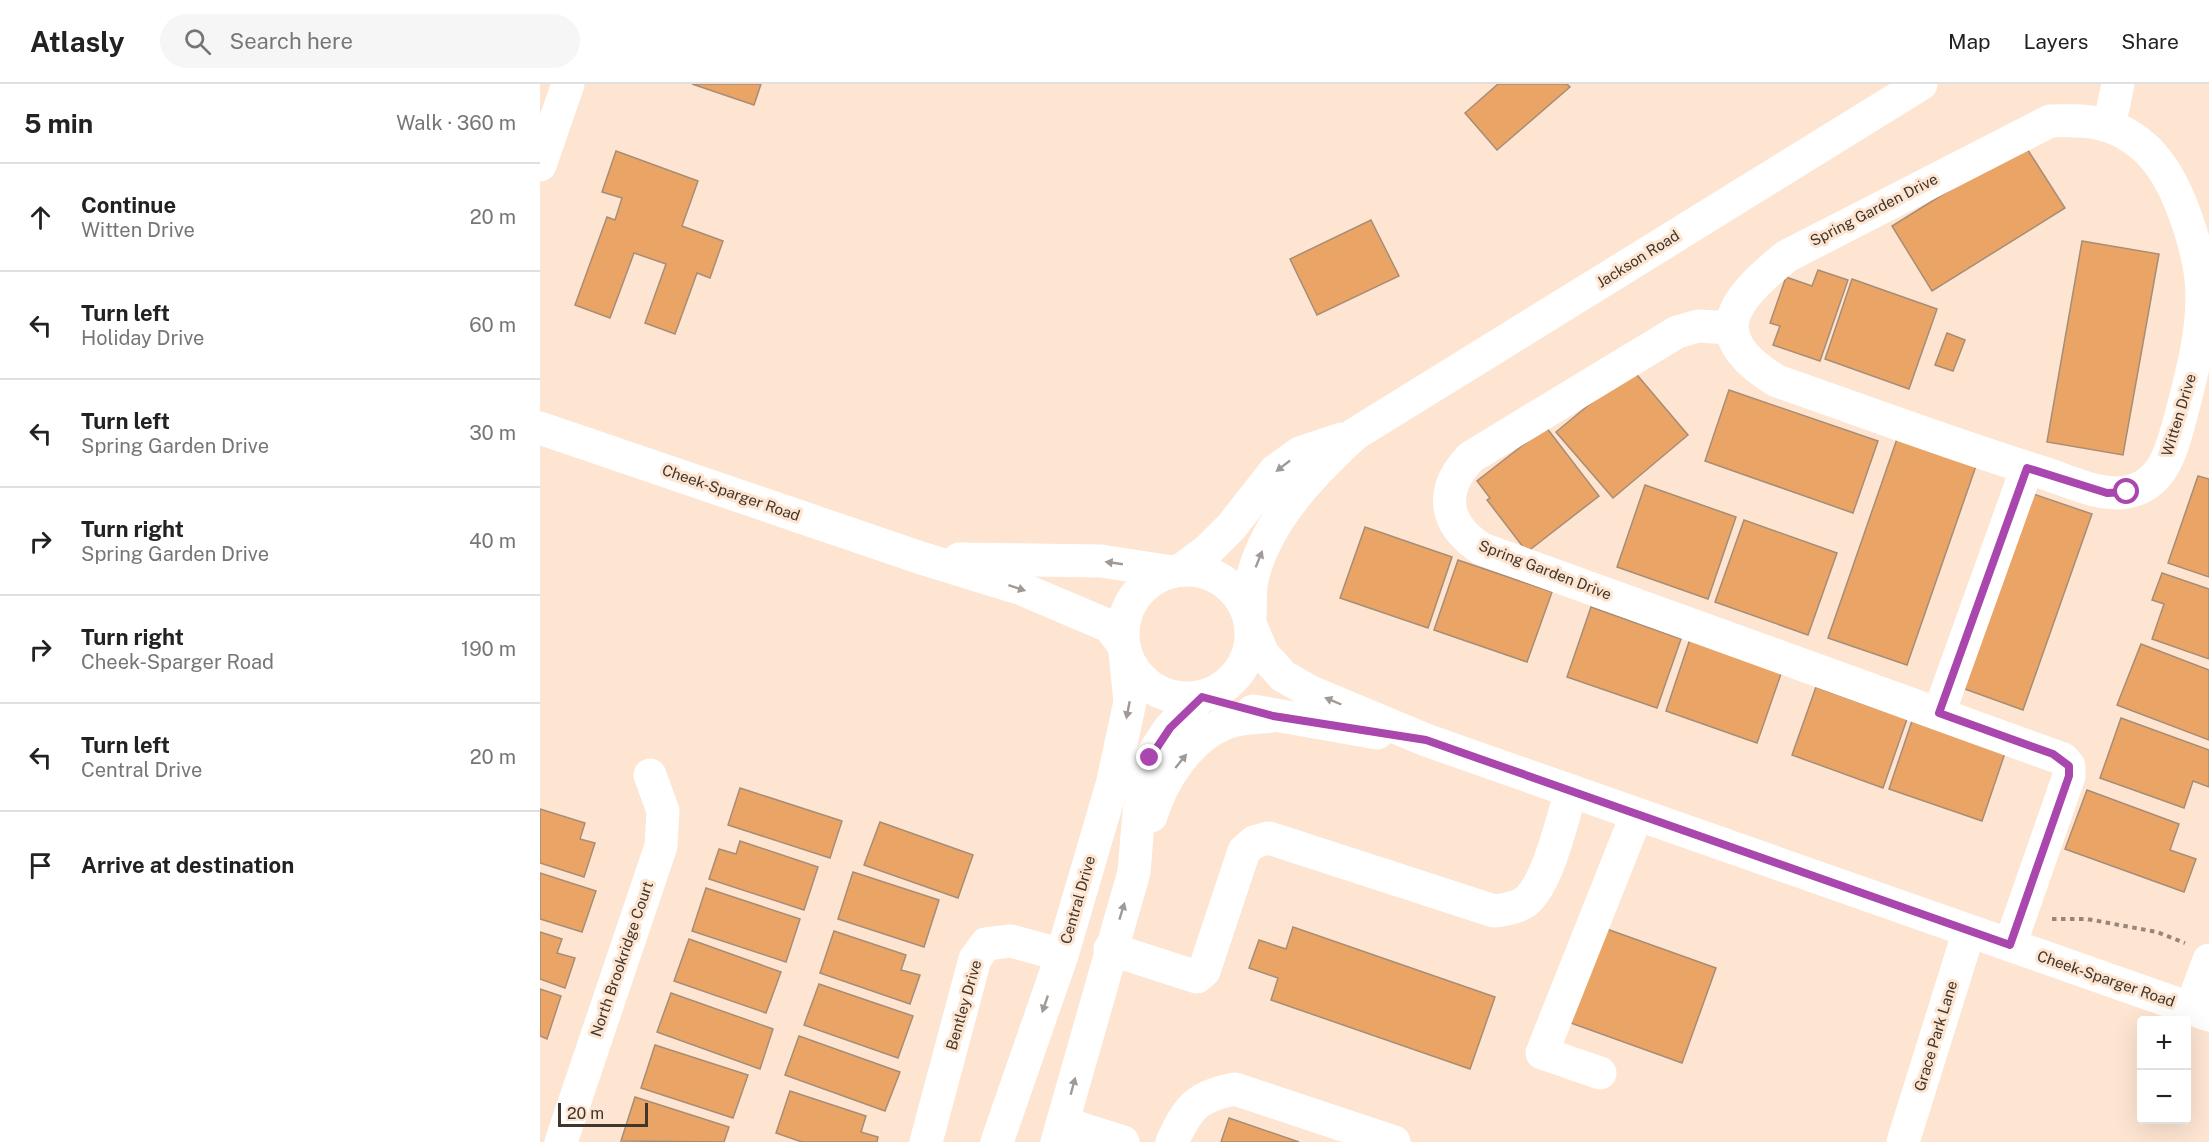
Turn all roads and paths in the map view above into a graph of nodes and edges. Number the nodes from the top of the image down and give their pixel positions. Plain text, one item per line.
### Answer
1 (568, 84) edge
2 (1921, 84) edge
3 (2118, 84) edge
4 (548, 118) edge
5 (2109, 126) junction
6 (540, 165) edge
7 (1730, 328) junction
8 (540, 428) edge
9 (1355, 434) junction
10 (2027, 468) junction
11 (921, 558) junction
12 (1176, 571) junction
13 (1251, 621) junction
14 (1124, 648) junction
15 (1200, 698) junction
16 (1939, 713) junction
17 (1273, 716) junction
18 (1426, 740) junction
19 (650, 775) dead end
20 (1571, 791) junction
21 (1637, 814) junction
22 (1134, 872) junction
23 (2014, 930) junction
24 (1969, 931) junction
25 (1110, 949) junction
26 (2199, 952) edge
27 (1062, 955) junction
28 (2200, 1012) edge
29 (1600, 1073) dead end
30 (1060, 1132) edge
31 (561, 1142) edge
32 (926, 1142) edge
33 (997, 1142) edge
34 (1123, 1142) edge
35 (1172, 1142) edge
36 (1394, 1142) edge
37 (1903, 1142) edge

1 - 4 main road
2 - 9 main road, Jackson Road
3 - 5 main road
4 - 6 main road
5 - 7 main road, Spring Garden Drive
5 - 10 main road, Witten Drive
7 - 10 main road, Witten Drive
7 - 16 main road, Spring Garden Drive
8 - 11 main road, Cheek-Sparger Road
9 -> 12 main road, Jackson Road
13 -> 9 main road, Jackson Road
10 - 16 main road
12 -> 11 main road, Cheek-Sparger Road
11 -> 14 main road, Cheek-Sparger Road
12 - 13 main road
12 - 14 main road
13 - 15 main road
18 -> 13 main road, Cheek-Sparger Road
14 - 15 main road
14 -> 27 main road, Central Drive
15 - 17 main road, Cheek-Sparger Road
15 - 22 main road
16 - 23 main road, Spring Garden Drive
17 - 18 main road, Cheek-Sparger Road
22 -> 17 main road
18 - 20 main road, Cheek-Sparger Road
19 - 31 main road, North Brookridge Court
20 - 21 main road, Cheek-Sparger Road
20 - 25 main road
21 - 24 main road, Cheek-Sparger Road
21 - 29 main road
25 -> 22 main road
23 - 24 main road, Cheek-Sparger Road
23 - 26 path
23 - 28 main road, Cheek-Sparger Road
24 - 37 main road, Grace Park Lane
30 -> 25 main road
26 - 28 main road
27 - 32 main road, Bentley Drive
27 -> 33 main road, Central Drive
30 - 34 main road
35 - 36 main road

